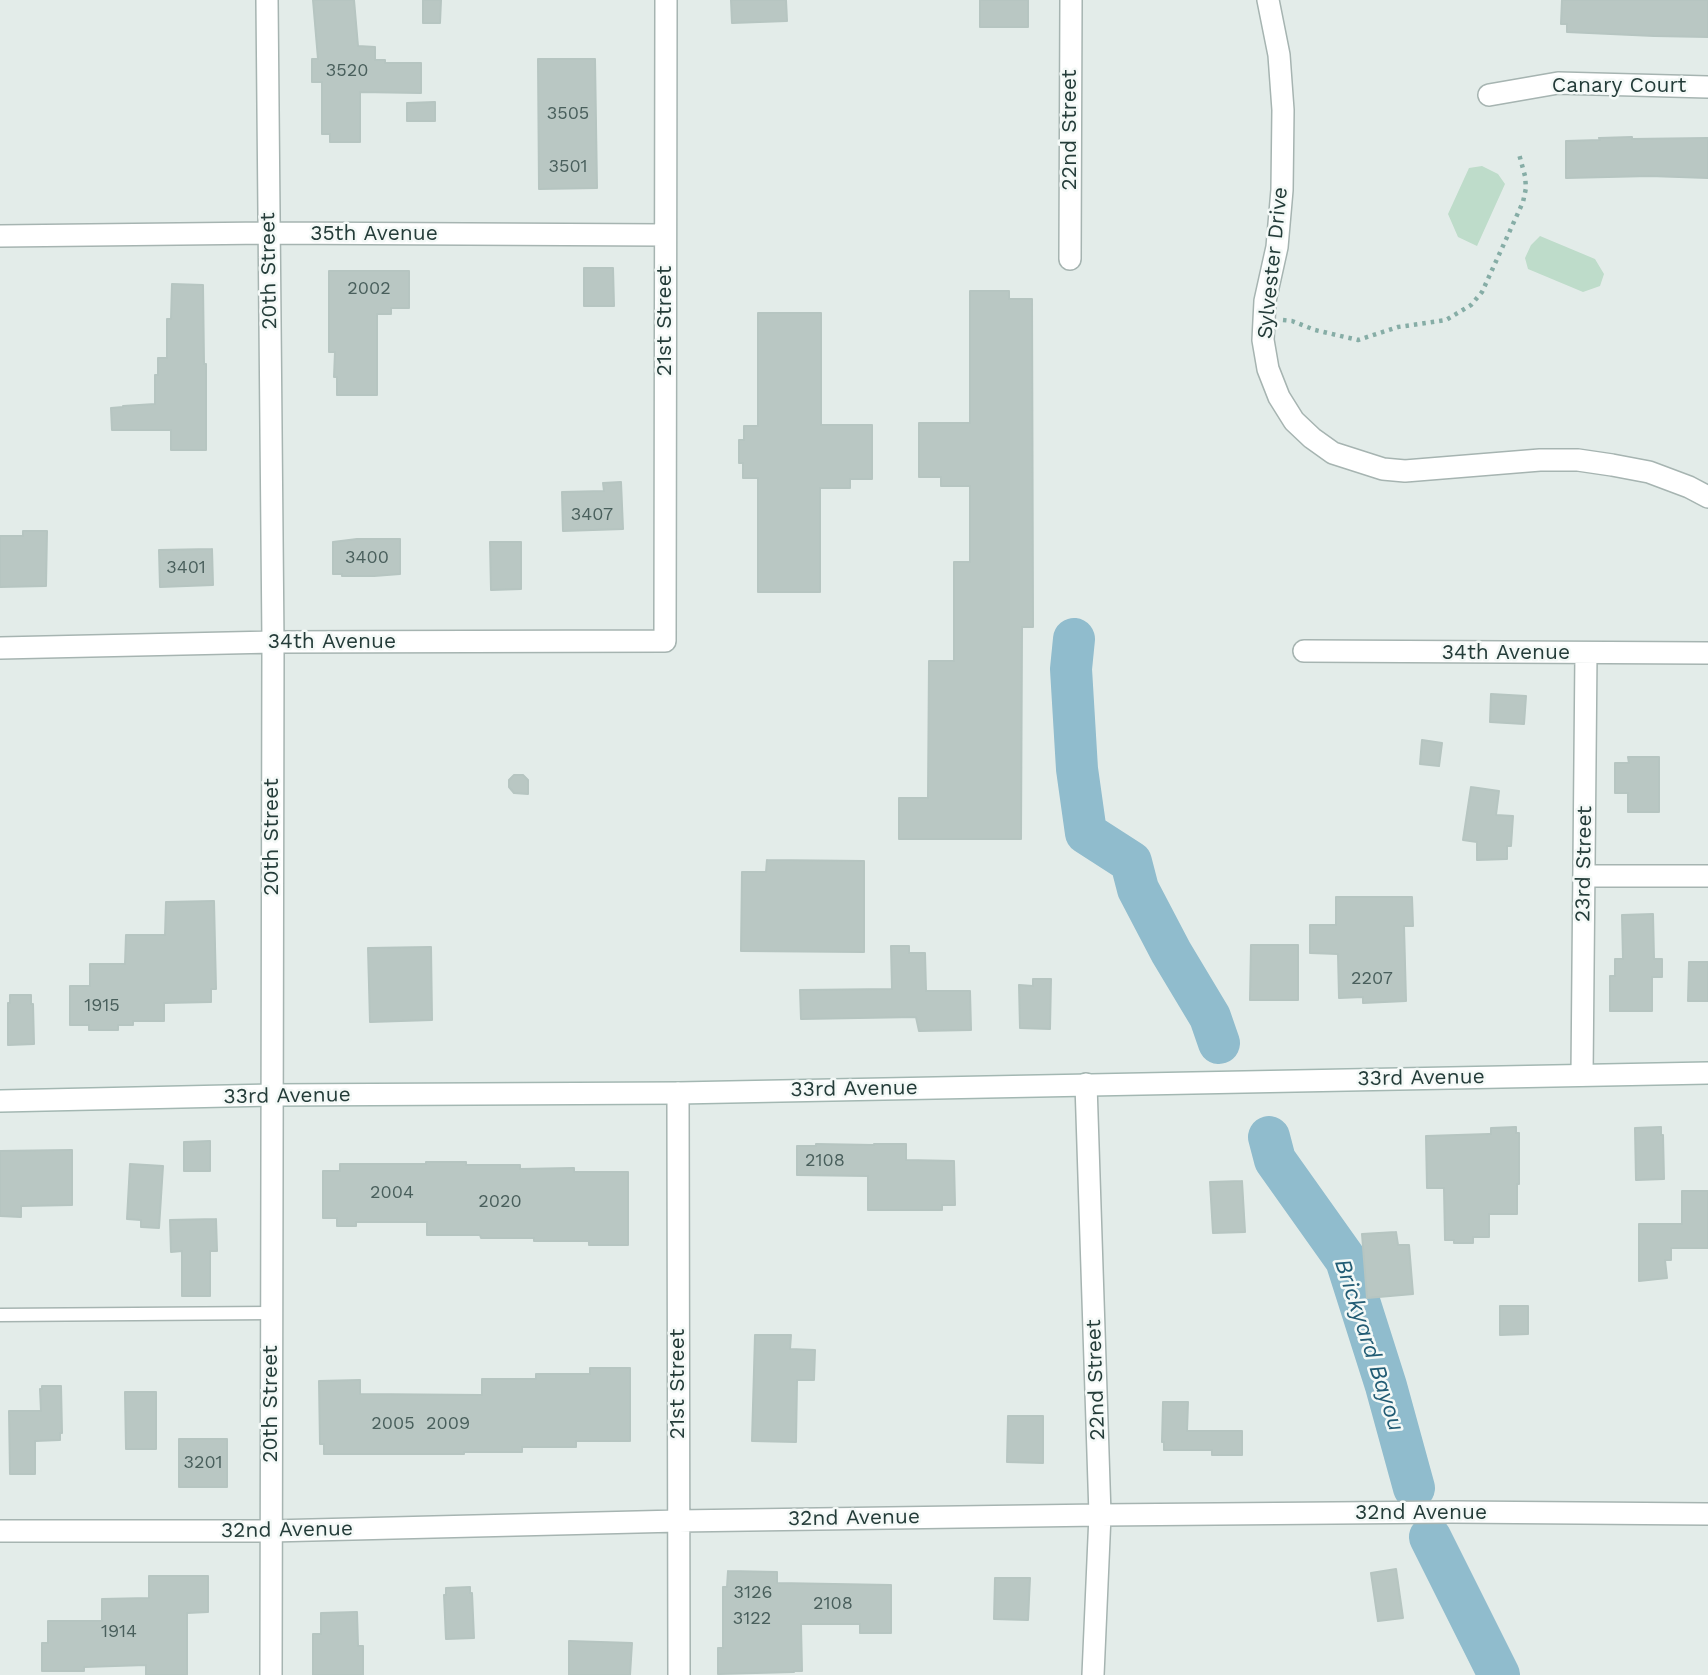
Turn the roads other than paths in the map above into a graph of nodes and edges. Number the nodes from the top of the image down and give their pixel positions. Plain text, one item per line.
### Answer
1 (267, 0) edge
2 (666, 0) edge
3 (1071, 0) edge
4 (1268, 0) edge
5 (1708, 87) edge
6 (1489, 95) dead end
7 (268, 233) junction
8 (665, 235) junction
9 (0, 236) edge
10 (1070, 259) dead end
11 (1708, 497) edge
12 (665, 641) joint
13 (273, 642) junction
14 (0, 648) edge
15 (1304, 651) dead end
16 (1586, 653) junction
17 (1708, 653) edge
18 (1584, 876) junction
19 (1708, 876) edge
20 (1708, 1073) edge
21 (1582, 1075) junction
22 (1086, 1084) junction
23 (678, 1093) junction
24 (272, 1095) junction
25 (0, 1101) edge
26 (271, 1313) junction
27 (0, 1315) edge
28 (1708, 1514) edge
29 (1100, 1515) junction
30 (678, 1521) junction
31 (0, 1531) edge
32 (271, 1531) junction
33 (271, 1675) edge
34 (679, 1675) edge
35 (1093, 1675) edge

1 - 7 street, 20th Street
2 - 8 street, 21st Street
3 - 10 street, 22nd Street
4 - 11 street, Sylvester Drive
5 - 6 street, Canary Court
7 - 8 street, 35th Avenue
7 - 9 street, 35th Avenue
7 - 13 street, 20th Street
8 - 12 street, 21st Street
12 - 13 street, 34th Avenue
13 - 14 street, 34th Avenue
13 - 24 street, 20th Street
15 - 16 street, 34th Avenue
16 - 17 street, 34th Avenue
16 - 18 street, 23rd Street
18 - 19 street
18 - 21 street, 23rd Street
20 - 21 street, 33rd Avenue
21 - 22 street, 33rd Avenue
22 - 23 street, 33rd Avenue
22 - 29 street, 22nd Street
23 - 24 street, 33rd Avenue
23 - 30 street, 21st Street
24 - 25 street, 33rd Avenue
24 - 26 street, 20th Street
26 - 27 lane
26 - 32 street, 20th Street
28 - 29 street, 32nd Avenue
29 - 30 street, 32nd Avenue
29 - 35 street, 22nd Street
30 - 32 street, 32nd Avenue
30 - 34 street, 21st Street
31 - 32 street, 32nd Avenue
32 - 33 street, 20th Street

